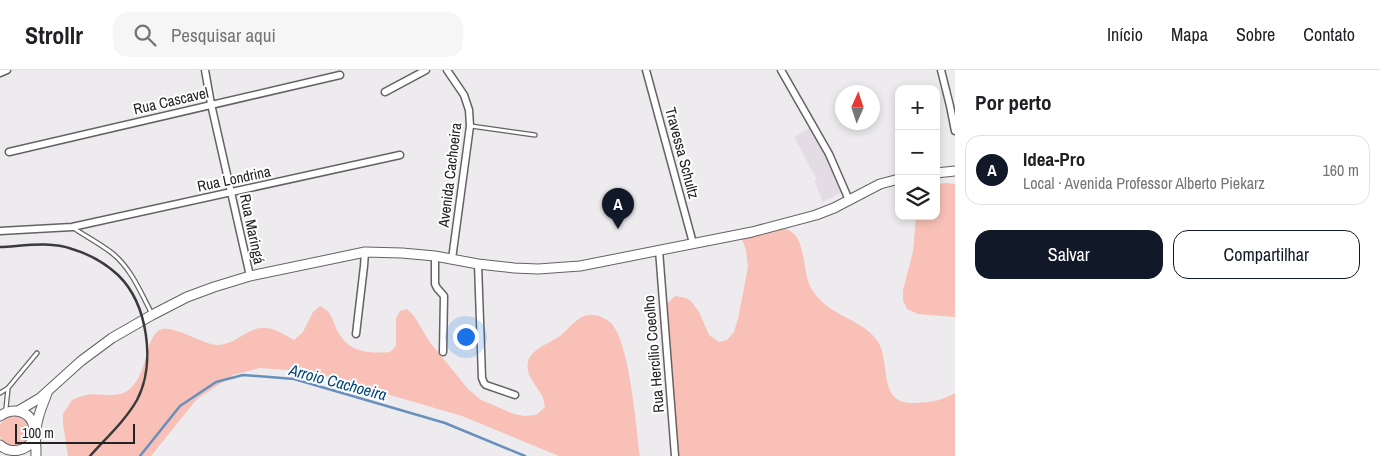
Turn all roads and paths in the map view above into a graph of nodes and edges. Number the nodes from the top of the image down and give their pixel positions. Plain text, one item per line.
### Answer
1 (7, 70) edge
2 (205, 70) edge
3 (426, 70) edge
4 (447, 70) edge
5 (646, 70) edge
6 (781, 70) edge
7 (941, 70) edge
8 (0, 73) edge
9 (340, 75) dead end
10 (385, 92) dead end
11 (211, 104) junction
12 (470, 126) junction
13 (955, 131) edge
14 (535, 135) dead end
15 (9, 152) dead end
16 (400, 155) dead end
17 (955, 171) edge
18 (940, 173) edge
19 (895, 180) edge
20 (231, 192) junction
21 (849, 200) junction
22 (72, 227) junction
23 (0, 231) edge
24 (693, 243) junction
25 (659, 250) junction
26 (365, 252) junction
27 (435, 256) junction
28 (452, 259) junction
29 (478, 264) junction
30 (250, 276) junction
31 (152, 315) junction
32 (356, 334) dead end
33 (443, 352) dead end
34 (37, 353) dead end
35 (8, 388) junction
36 (48, 391) junction
37 (0, 393) edge
38 (515, 395) dead end
39 (3, 407) edge
40 (18, 411) junction
41 (0, 416) edge
42 (34, 432) junction
43 (7, 450) edge
44 (36, 456) edge
45 (675, 456) edge

1 - 8 street
2 - 11 street, Rua Maringá
3 - 10 street
4 - 12 street, Avenida Cachoeira
5 - 24 street, Travessa Schultz
6 - 21 street
7 - 13 street
9 - 11 street, Rua Cascavel
11 - 15 street, Rua Cascavel
11 - 20 street, Rua Maringá
12 - 14 lane
12 - 28 street, Avenida Cachoeira
16 - 20 street, Rua Londrina
17 - 18 main road
19 - 21 main road
20 - 22 street, Rua Londrina
20 - 30 street, Rua Maringá
21 - 24 main road
22 - 23 street, Rua Londrina
22 - 31 lane
24 - 25 main road
25 - 29 main road
25 - 45 street, Rua Hercílio Coeolho
26 - 27 main road
26 - 30 main road
26 - 32 street
27 - 28 main road
27 - 33 street
28 - 29 main road
29 - 38 street
30 - 31 main road
31 - 36 main road
34 - 35 lane
35 - 37 lane
35 - 39 lane
36 - 40 main road
36 - 42 main road
39 - 40 main road
40 - 41 main road
40 - 42 main road
42 - 43 main road
42 - 44 main road

